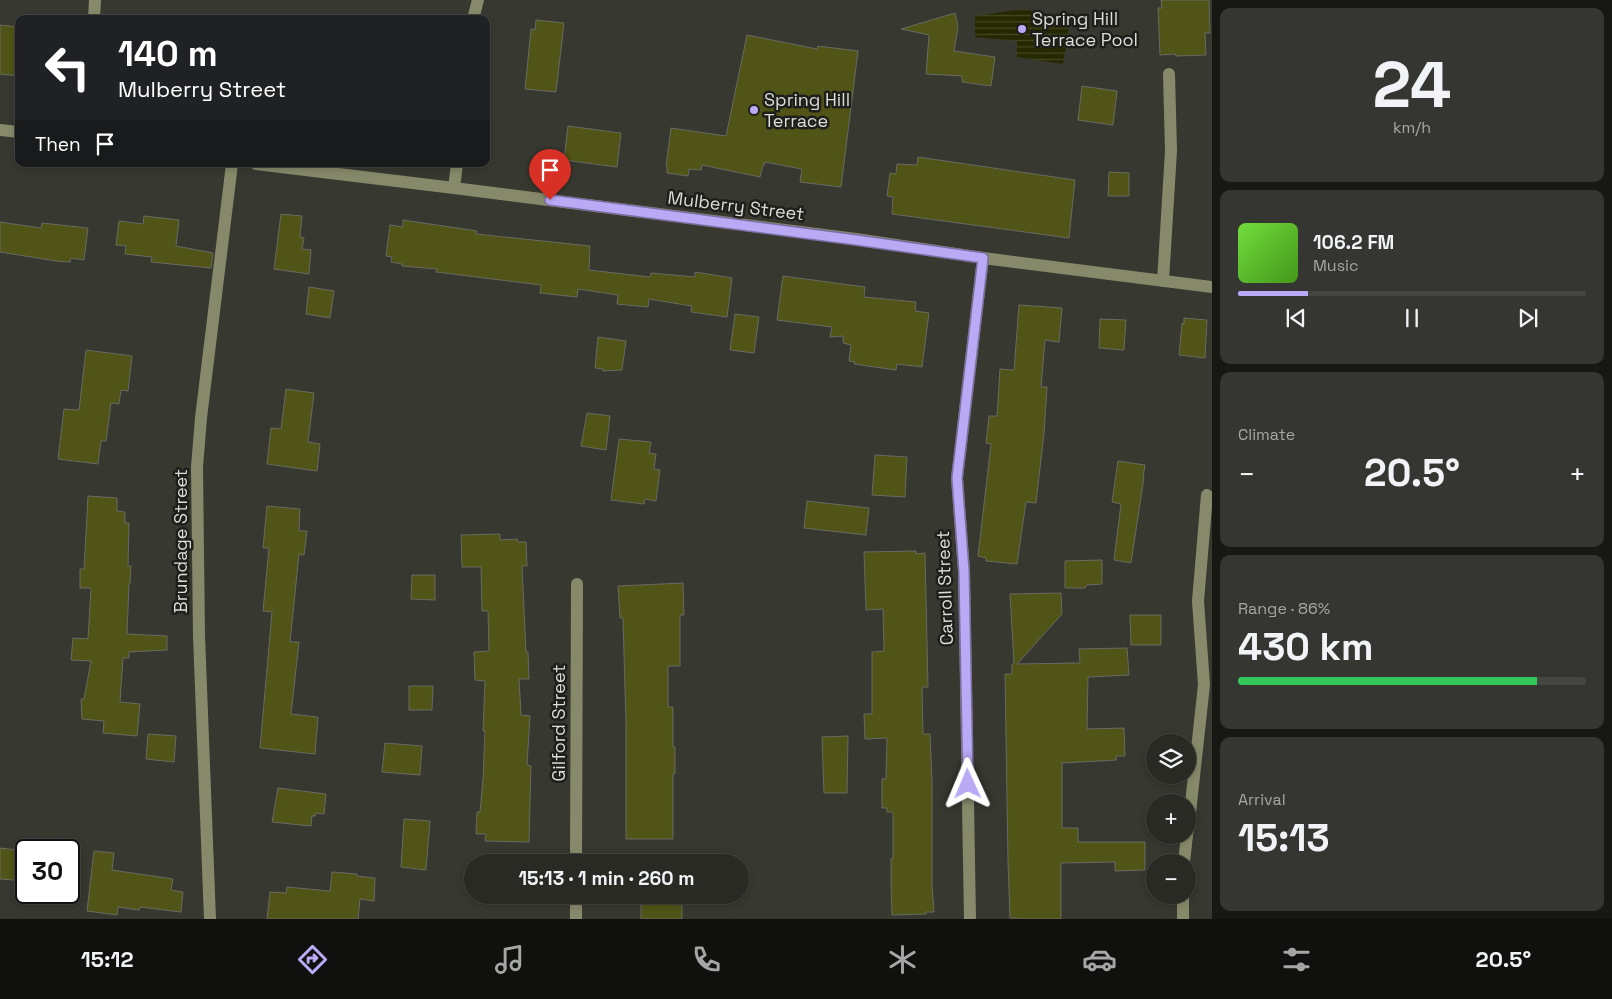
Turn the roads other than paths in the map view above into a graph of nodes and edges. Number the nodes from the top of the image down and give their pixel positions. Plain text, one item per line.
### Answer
1 (95, 0) edge
2 (478, 0) edge
3 (94, 15) edge
4 (474, 15) edge
5 (1169, 74) dead end
6 (0, 130) edge
7 (15, 132) edge
8 (232, 167) edge
9 (281, 167) edge
10 (457, 167) edge
11 (454, 188) junction
12 (983, 258) junction
13 (1163, 281) junction
14 (1212, 287) edge
15 (1207, 495) dead end
16 (577, 584) dead end
17 (1192, 794) edge
18 (576, 854) edge
19 (576, 904) edge
20 (1183, 904) edge
21 (210, 919) edge
22 (576, 919) edge
23 (970, 919) edge
24 (1183, 919) edge

1 - 3 street
2 - 4 street
5 - 13 street
6 - 7 street
8 - 21 street, Brundage Street
9 - 11 street, Mulberry Street
10 - 11 street
11 - 12 street, Mulberry Street
12 - 13 street, Mulberry Street
12 - 23 street, Carroll Street
13 - 14 street, Mulberry Street
15 - 17 street
16 - 18 street, Gilford Street
19 - 22 street
20 - 24 street

